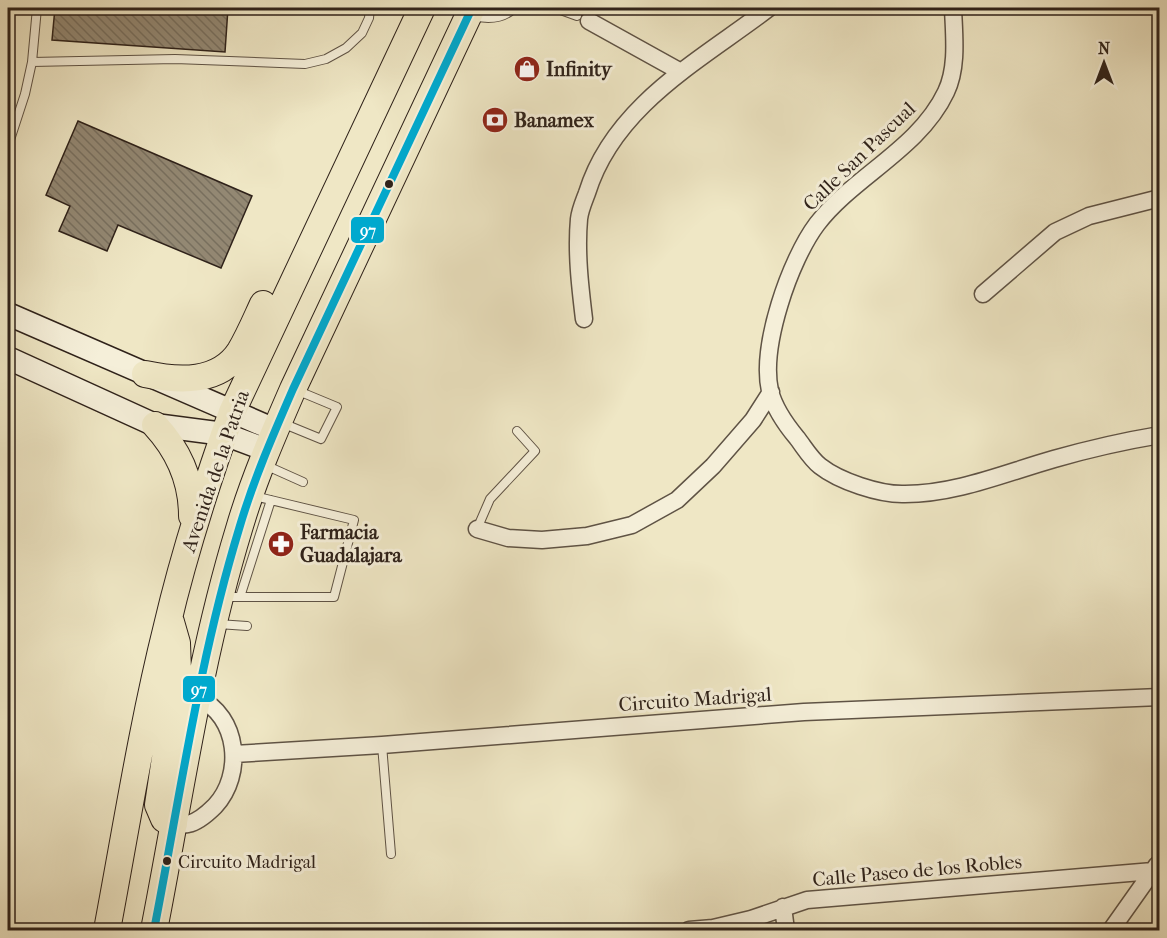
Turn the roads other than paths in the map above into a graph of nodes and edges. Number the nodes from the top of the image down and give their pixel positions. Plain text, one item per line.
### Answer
1 (37, 8) edge
2 (370, 8) edge
3 (422, 8) edge
4 (514, 8) edge
5 (555, 8) edge
6 (769, 8) edge
7 (953, 8) edge
8 (462, 10) edge
9 (583, 18) joint
10 (32, 62) junction
11 (681, 72) junction
12 (8, 146) edge
13 (1160, 198) edge
14 (304, 256) junction
15 (983, 294) dead end
16 (8, 314) edge
17 (584, 319) dead end
18 (8, 358) edge
19 (145, 374) junction
20 (293, 389) junction
21 (771, 392) junction
22 (228, 423) junction
23 (155, 424) junction
24 (517, 431) dead end
25 (1160, 435) edge
26 (271, 441) junction
27 (303, 482) dead end
28 (261, 498) junction
29 (477, 529) joint
30 (186, 556) junction
31 (230, 597) junction
32 (169, 616) junction
33 (214, 624) junction
34 (247, 626) dead end
35 (1160, 697) edge
36 (198, 698) junction
37 (382, 745) junction
38 (234, 754) junction
39 (174, 824) junction
40 (391, 854) dead end
41 (1156, 867) edge
42 (783, 907) junction
43 (107, 930) edge
44 (154, 930) edge
45 (689, 930) edge
46 (786, 930) edge
47 (1111, 930) edge

1 - 10 lane
2 - 10 lane
3 - 14 main road, Avenida de la Patria
4 - 8 lane
5 - 9 lane
6 - 11 street
7 - 21 street, Calle San Pascual
8 - 20 main road
9 - 11 street
10 - 12 lane
11 - 17 street
13 - 15 street
14 - 19 main road
14 - 22 main road, Avenida de la Patria
16 - 19 main road
18 - 23 main road
19 - 22 main road
20 - 26 main road
20 - 26 lane
21 - 25 street, Calle San Pascual
21 - 29 street
22 - 23 main road
22 - 26 main road
22 - 30 main road, Avenida de la Patria
23 - 30 main road
24 - 29 lane
26 - 27 lane
26 - 28 main road
28 - 31 main road
28 - 31 lane
30 - 32 main road, Avenida de la Patria
31 - 33 main road
32 - 39 main road
32 - 43 main road, Avenida de la Patria
33 - 34 lane
33 - 36 main road
35 - 37 street, Circuito Madrigal
36 - 38 street
36 - 39 main road
37 - 38 street, Circuito Madrigal
37 - 40 lane
38 - 39 street
39 - 44 main road
41 - 42 street, Calle Paseo de los Robles
41 - 47 street
42 - 45 street, Calle Paseo de los Robles
42 - 46 street

